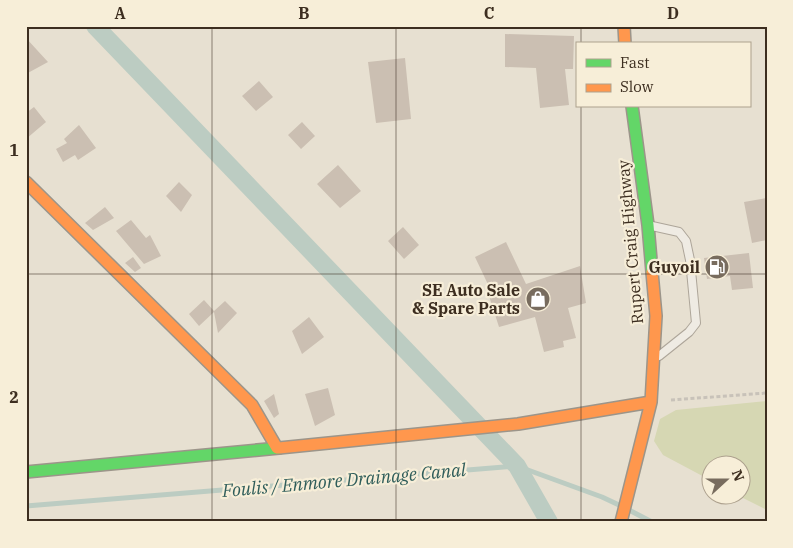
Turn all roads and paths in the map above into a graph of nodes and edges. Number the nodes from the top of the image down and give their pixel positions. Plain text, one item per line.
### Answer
1 (624, 26) edge
2 (625, 42) edge
3 (632, 108) edge
4 (26, 182) edge
5 (648, 225) junction
6 (653, 360) junction
7 (767, 393) edge
8 (650, 402) junction
9 (277, 448) junction
10 (26, 472) edge
11 (621, 522) edge

1 - 2 street
3 - 5 street, Rupert Craig Highway
4 - 9 street
5 - 6 street, Rupert Craig Highway
5 - 6 lane
6 - 8 street, Rupert Craig Highway
7 - 8 path
8 - 9 street
8 - 11 street, Rupert Craig Highway
9 - 10 street

